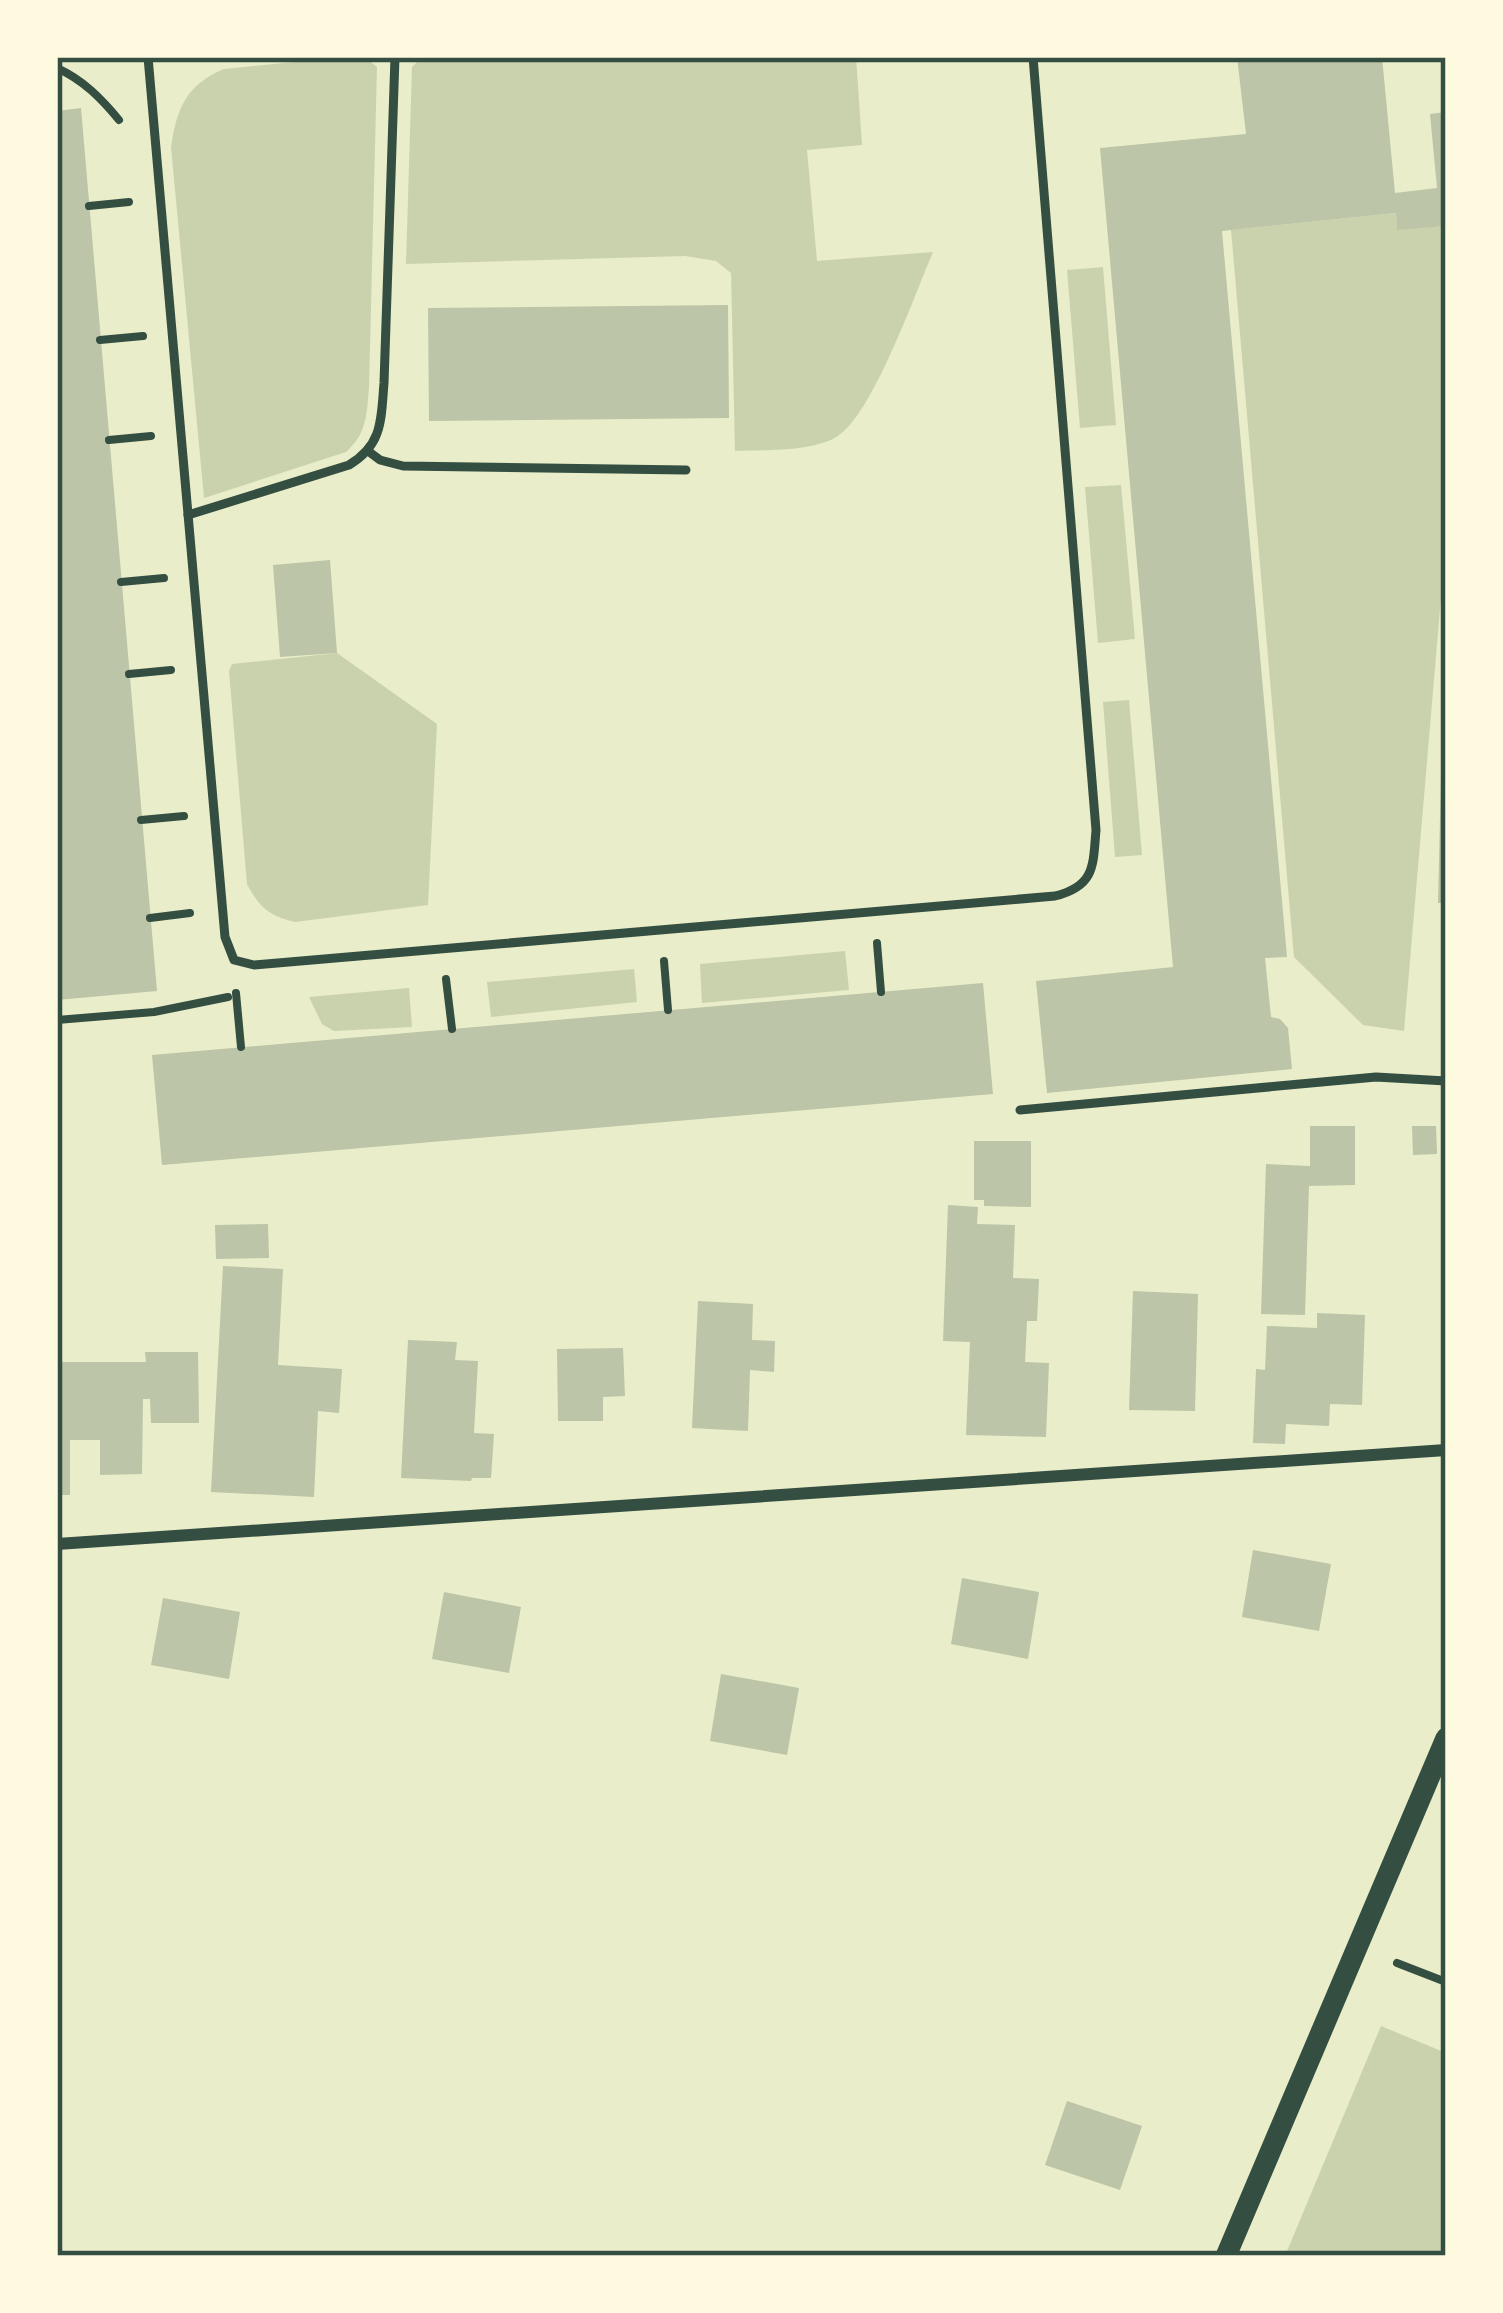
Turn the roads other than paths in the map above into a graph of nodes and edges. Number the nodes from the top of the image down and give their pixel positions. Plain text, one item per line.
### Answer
1 (148, 57) edge
2 (395, 57) edge
3 (1033, 57) edge
4 (368, 451) junction
5 (686, 470) dead end
6 (188, 514) junction
7 (1446, 1081) edge
8 (1020, 1110) dead end
9 (1446, 1450) edge
10 (57, 1544) edge
11 (1446, 1738) edge
12 (1226, 2256) edge

1 - 6 lane
2 - 4 lane
3 - 6 lane
4 - 5 lane
4 - 6 lane
7 - 8 lane
9 - 10 street
11 - 12 street

